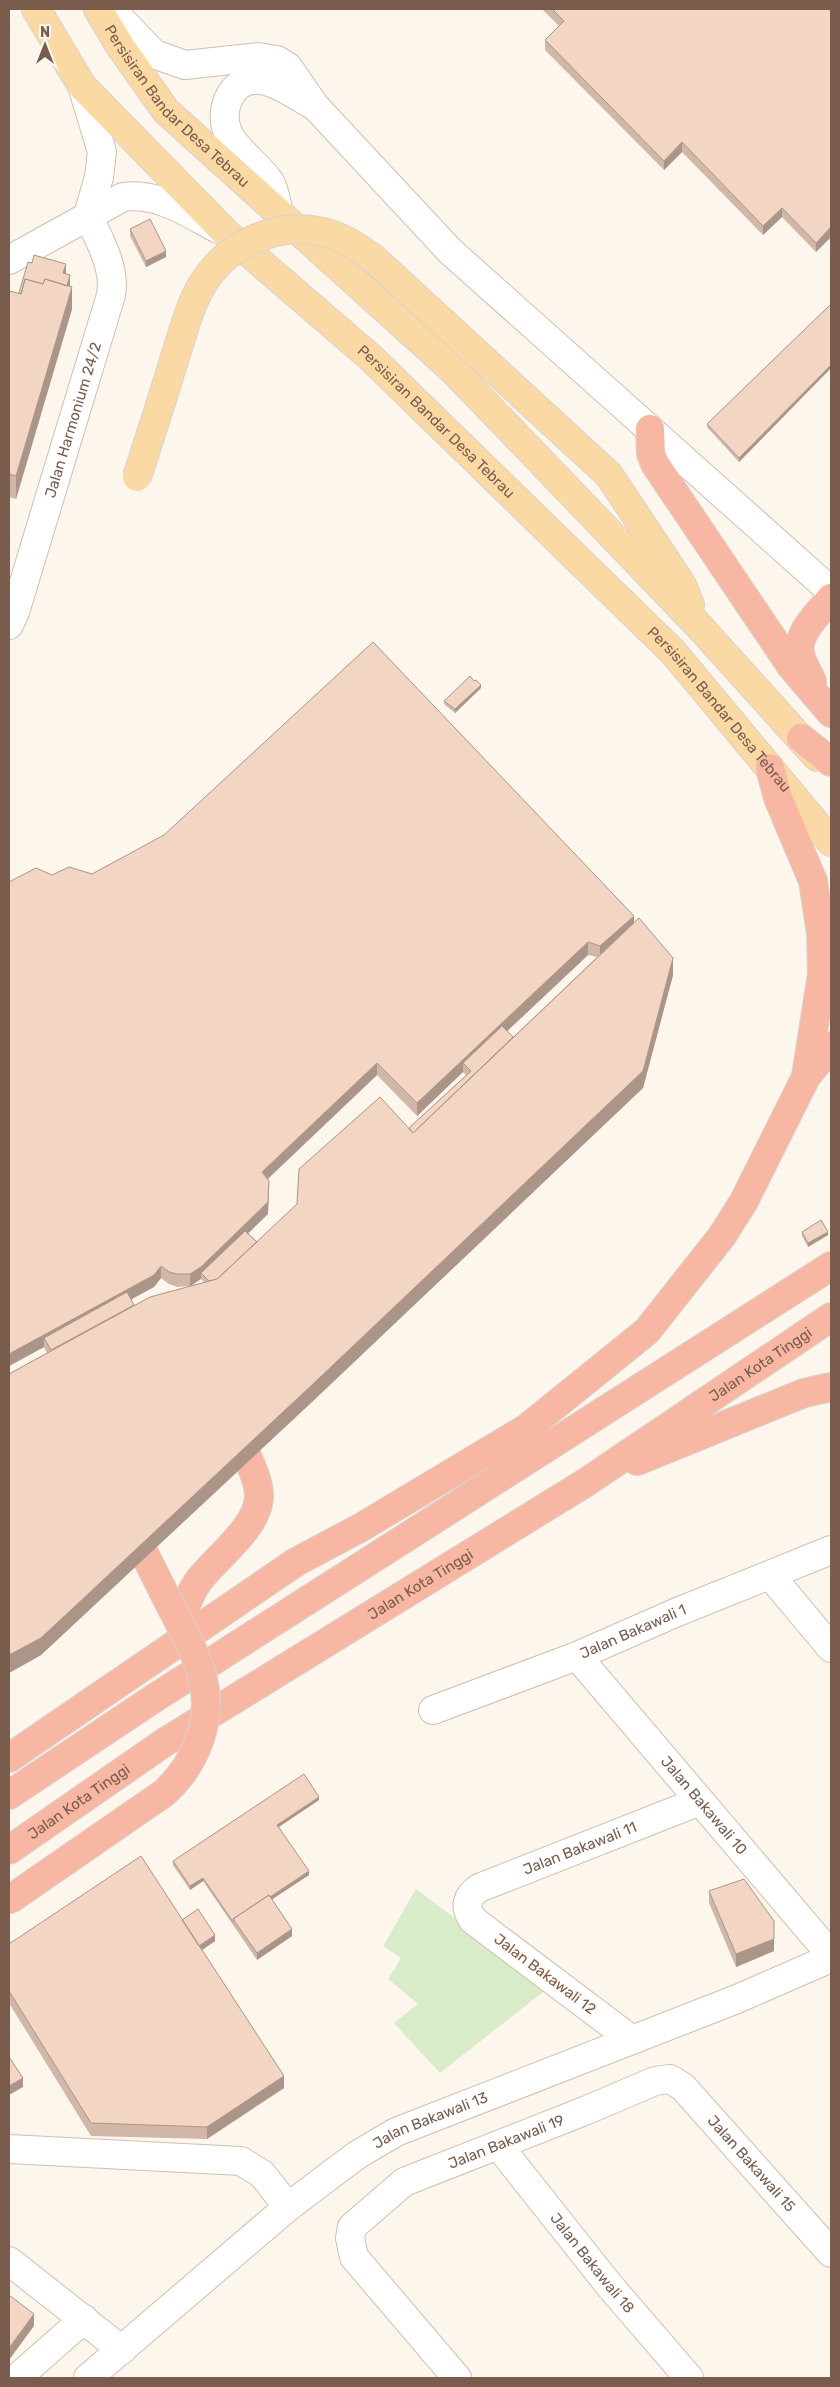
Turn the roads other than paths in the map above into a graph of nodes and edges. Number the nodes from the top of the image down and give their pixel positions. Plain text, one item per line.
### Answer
1 (36, 9) edge
2 (98, 9) edge
3 (111, 9) edge
4 (82, 86) junction
5 (315, 106) junction
6 (278, 212) junction
7 (88, 215) junction
8 (226, 233) junction
9 (9, 260) edge
10 (650, 429) junction
11 (137, 477) dead end
12 (831, 591) edge
13 (831, 598) edge
14 (9, 625) edge
15 (698, 625) junction
16 (825, 707) edge
17 (801, 738) junction
18 (831, 762) edge
19 (770, 768) junction
20 (831, 775) edge
21 (831, 842) edge
22 (831, 1046) edge
23 (806, 1078) junction
24 (831, 1266) edge
25 (831, 1318) edge
26 (831, 1387) edge
27 (247, 1456) edge
28 (585, 1483) junction
29 (360, 1528) junction
30 (831, 1550) edge
31 (145, 1555) edge
32 (770, 1575) junction
33 (179, 1623) junction
34 (831, 1648) edge
35 (577, 1656) junction
36 (153, 1699) junction
37 (433, 1710) dead end
38 (9, 1758) edge
39 (9, 1794) edge
40 (700, 1801) junction
41 (9, 1850) edge
42 (9, 1900) edge
43 (467, 1903) joint
44 (831, 1957) edge
45 (632, 2040) junction
46 (670, 2079) joint
47 (498, 2145) junction
48 (9, 2149) edge
49 (288, 2207) junction
50 (831, 2254) edge
51 (9, 2261) edge
52 (84, 2320) junction
53 (122, 2350) junction
54 (17, 2378) edge
55 (88, 2378) edge
56 (458, 2378) edge
57 (689, 2378) edge

1 - 4 main road, Persisiran Bandar Desa Tebrau
2 - 6 main road, Persisiran Bandar Desa Tebrau
3 - 5 street
4 - 7 street
4 - 8 main road, Persisiran Bandar Desa Tebrau
5 - 6 street
5 - 10 street
6 - 15 main road, Persisiran Bandar Desa Tebrau
7 - 8 street
7 - 9 street
7 - 14 street, Jalan Harmonium 24/2
8 - 19 main road, Persisiran Bandar Desa Tebrau
10 - 12 street
10 - 16 highway
11 - 15 main road, bridge
13 - 16 highway
15 - 17 main road, Persisiran Bandar Desa Tebrau
17 - 18 highway
17 - 20 main road, Persisiran Bandar Desa Tebrau
19 - 21 main road, Persisiran Bandar Desa Tebrau
19 - 23 highway
22 - 23 highway
23 - 29 highway
24 - 36 highway
25 - 28 highway, Jalan Kota Tinggi
26 - 28 highway
27 - 33 highway
28 - 41 highway, Jalan Kota Tinggi
29 - 36 highway
29 - 38 highway
30 - 32 street, Jalan Bakawali 1
31 - 33 highway, bridge
32 - 34 street
32 - 35 street, Jalan Bakawali 1
33 - 42 highway, bridge
35 - 37 street, Jalan Bakawali 1
35 - 40 street, Jalan Bakawali 10
36 - 39 highway
40 - 43 street, Jalan Bakawali 11
40 - 44 street, Jalan Bakawali 10
43 - 45 street, Jalan Bakawali 12
44 - 45 street, Jalan Bakawali 13
45 - 49 street, Jalan Bakawali 13
46 - 47 street, Jalan Bakawali 19
46 - 50 street, Jalan Bakawali 15
47 - 56 street, Jalan Bakawali 19
47 - 57 street, Jalan Bakawali 18
48 - 49 street
49 - 53 street, Jalan Bakawali 13
51 - 52 street
52 - 53 street
52 - 54 street
53 - 55 street, Jalan Bakawali 13

